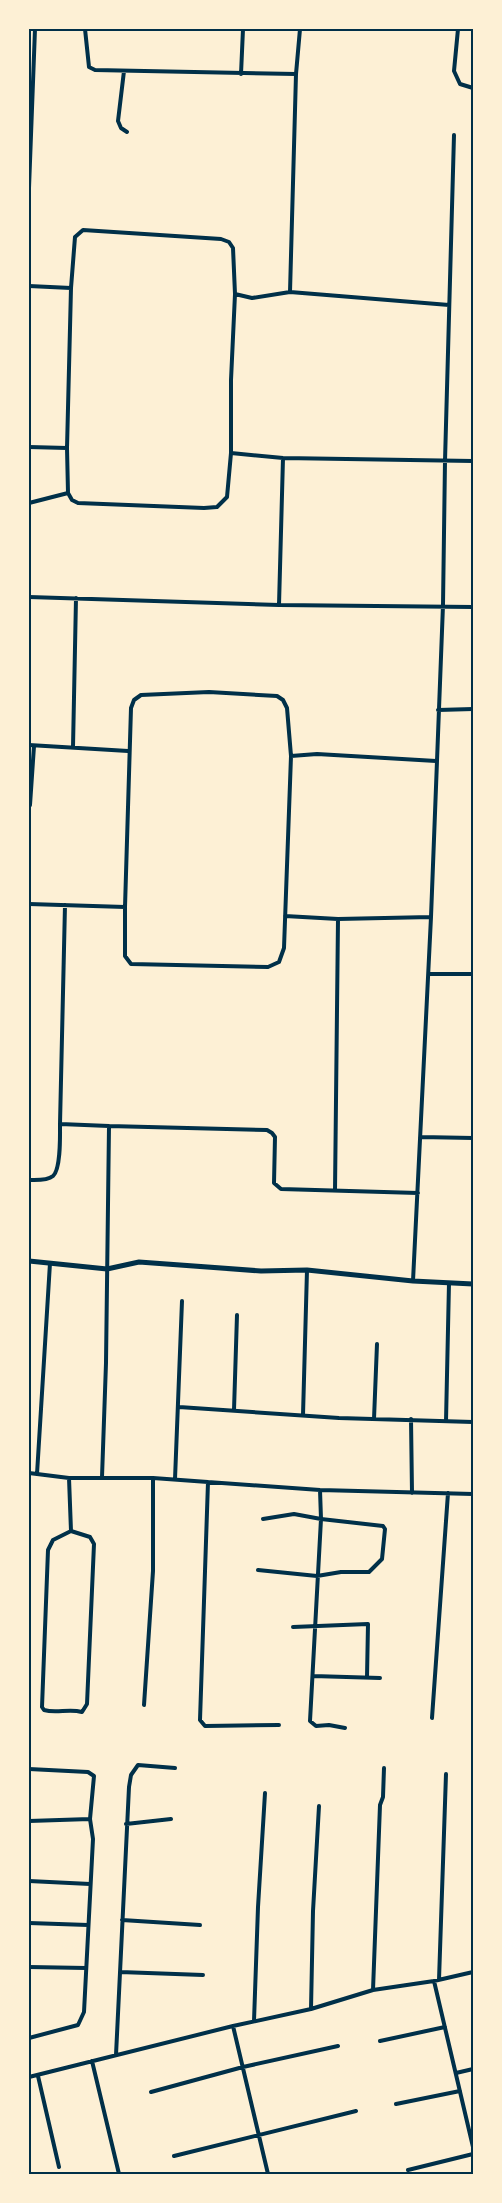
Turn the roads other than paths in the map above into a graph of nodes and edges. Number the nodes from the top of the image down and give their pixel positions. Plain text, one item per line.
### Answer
1 (35, 29) edge
2 (85, 29) edge
3 (243, 29) edge
4 (300, 29) edge
5 (458, 29) edge
6 (124, 71) junction
7 (241, 74) junction
8 (296, 74) junction
9 (473, 88) edge
10 (127, 132) dead end
11 (454, 135) dead end
12 (29, 188) edge
13 (29, 286) edge
14 (71, 288) junction
15 (290, 292) junction
16 (236, 294) junction
17 (449, 305) junction
18 (29, 447) edge
19 (66, 448) junction
20 (231, 453) junction
21 (283, 458) junction
22 (445, 461) junction
23 (473, 461) edge
24 (68, 493) junction
25 (29, 503) edge
26 (29, 597) edge
27 (76, 598) junction
28 (279, 605) junction
29 (442, 605) junction
30 (473, 607) edge
31 (473, 709) edge
32 (438, 710) junction
33 (31, 746) edge
34 (74, 747) junction
35 (128, 751) junction
36 (291, 756) junction
37 (436, 761) junction
38 (30, 805) dead end
39 (29, 904) edge
40 (65, 905) junction
41 (125, 907) junction
42 (285, 916) junction
43 (431, 917) junction
44 (338, 919) junction
45 (429, 974) junction
46 (473, 974) edge
47 (60, 1124) junction
48 (109, 1126) junction
49 (420, 1137) junction
50 (473, 1138) edge
51 (29, 1180) edge
52 (334, 1191) junction
53 (418, 1194) junction
54 (29, 1261) edge
55 (50, 1263) junction
56 (107, 1268) junction
57 (307, 1270) junction
58 (413, 1281) junction
59 (448, 1283) junction
60 (473, 1284) edge
61 (182, 1301) dead end
62 (238, 1315) dead end
63 (377, 1344) dead end
64 (178, 1407) junction
65 (234, 1410) junction
66 (303, 1415) junction
67 (374, 1419) junction
68 (411, 1419) junction
69 (446, 1421) junction
70 (473, 1422) edge
71 (29, 1473) edge
72 (37, 1474) junction
73 (102, 1477) junction
74 (69, 1478) junction
75 (153, 1478) junction
76 (175, 1479) junction
77 (208, 1482) junction
78 (320, 1490) junction
79 (448, 1492) junction
80 (412, 1493) junction
81 (473, 1494) edge
82 (263, 1519) dead end
83 (321, 1519) junction
84 (71, 1531) junction
85 (258, 1570) dead end
86 (317, 1576) junction
87 (292, 1627) dead end
88 (315, 1627) junction
89 (313, 1676) junction
90 (367, 1677) junction
91 (380, 1678) dead end
92 (144, 1705) dead end
93 (432, 1718) dead end
94 (279, 1725) dead end
95 (345, 1728) dead end
96 (175, 1768) dead end
97 (384, 1768) dead end
98 (29, 1769) edge
99 (446, 1774) dead end
100 (265, 1793) dead end
101 (319, 1806) dead end
102 (90, 1819) junction
103 (171, 1820) dead end
104 (29, 1821) edge
105 (126, 1824) junction
106 (29, 1881) edge
107 (90, 1884) junction
108 (122, 1920) junction
109 (29, 1923) edge
110 (200, 1924) dead end
111 (88, 1925) junction
112 (29, 1968) edge
113 (86, 1968) junction
114 (120, 1972) junction
115 (473, 1972) edge
116 (203, 1975) dead end
117 (436, 1980) junction
118 (373, 1990) junction
119 (311, 2009) junction
120 (254, 2021) junction
121 (233, 2026) junction
122 (445, 2027) junction
123 (29, 2038) edge
124 (380, 2041) dead end
125 (338, 2046) dead end
126 (116, 2055) junction
127 (92, 2061) junction
128 (243, 2067) junction
129 (473, 2069) edge
130 (456, 2072) junction
131 (29, 2076) edge
132 (38, 2076) junction
133 (460, 2091) junction
134 (151, 2092) dead end
135 (396, 2104) dead end
136 (356, 2111) dead end
137 (259, 2136) junction
138 (473, 2147) edge
139 (473, 2154) edge
140 (174, 2156) dead end
141 (59, 2167) dead end
142 (408, 2170) dead end
143 (119, 2174) edge
144 (268, 2174) edge

1 - 12 street
2 - 6 street
3 - 7 street
4 - 8 street
5 - 9 street
6 - 7 street
6 - 10 street
7 - 8 street
8 - 15 street
11 - 17 street
13 - 14 street
14 - 16 street
14 - 19 street
15 - 16 street
15 - 17 street
16 - 20 street
17 - 22 street
18 - 19 street
19 - 24 street
20 - 21 street
20 - 24 street
21 - 22 street
21 - 28 street
22 - 23 street
22 - 29 street
24 - 25 street
26 - 27 street
27 - 28 street
27 - 34 street
28 - 29 street
29 - 30 street
29 - 32 street
31 - 32 street
32 - 37 street
33 - 34 street
33 - 38 street
34 - 35 street
35 - 36 street
35 - 41 street
36 - 37 street
36 - 42 street
37 - 43 street
39 - 40 street
40 - 41 street
40 - 47 street
41 - 42 street
42 - 44 street
43 - 44 street
43 - 45 street
44 - 52 street
45 - 46 street
45 - 49 street
47 - 48 street
47 - 51 street
48 - 52 street
48 - 56 street
49 - 50 street
49 - 53 street
52 - 53 street
53 - 58 street
54 - 55 street
55 - 56 street
55 - 72 street
56 - 57 street
56 - 73 street
57 - 58 street
57 - 66 street
58 - 59 street
59 - 60 street
59 - 69 street
61 - 64 street
62 - 65 street
63 - 67 street
64 - 65 street
64 - 76 street
65 - 66 street
66 - 67 street
67 - 68 street
68 - 69 street
68 - 80 street
69 - 70 street
71 - 72 street
72 - 74 street
73 - 74 street
73 - 75 street
74 - 84 street
75 - 76 street
75 - 92 street
76 - 77 street
77 - 78 street
77 - 94 street
78 - 80 street
78 - 83 street
79 - 80 street
79 - 81 street
79 - 93 street
82 - 83 street
83 - 86 street
83 - 86 street
84 - 84 street
85 - 86 street
86 - 88 street
87 - 88 street
88 - 89 street
88 - 90 street
89 - 90 street
89 - 95 street
90 - 91 street
96 - 105 street
97 - 118 street
98 - 102 street
99 - 117 street
100 - 120 street
101 - 119 street
102 - 104 street
102 - 107 street
103 - 105 street
105 - 108 street
106 - 107 street
107 - 111 street
108 - 110 street
108 - 114 street
109 - 111 street
111 - 113 street
112 - 113 street
113 - 123 street
114 - 116 street
114 - 126 street
115 - 117 street
117 - 118 street
117 - 122 street
118 - 119 street
119 - 120 street
120 - 121 street
121 - 126 street
121 - 128 street
122 - 124 street
122 - 130 street
125 - 128 street
126 - 127 street
127 - 132 street
127 - 143 street
128 - 134 street
128 - 137 street
129 - 130 street
130 - 133 street
131 - 132 street
132 - 141 street
133 - 135 street
133 - 138 street
136 - 137 street
137 - 140 street
137 - 144 street
139 - 142 street

